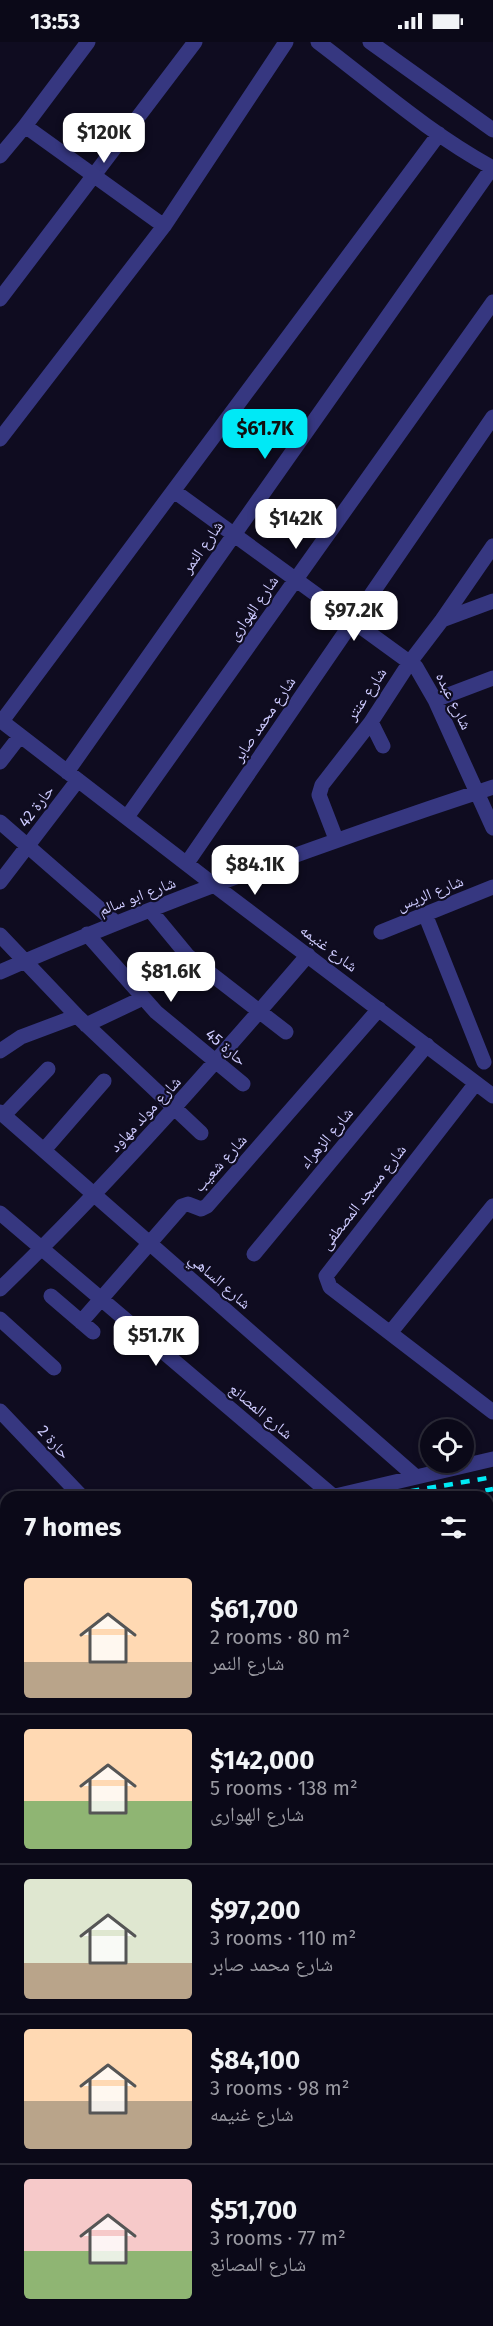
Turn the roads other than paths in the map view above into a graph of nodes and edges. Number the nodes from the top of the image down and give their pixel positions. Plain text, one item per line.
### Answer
1 (88, 42) edge
2 (195, 42) edge
3 (286, 42) edge
4 (318, 42) edge
5 (370, 42) edge
6 (25, 126) junction
7 (493, 130) edge
8 (440, 134) junction
9 (0, 156) edge
10 (493, 168) edge
11 (93, 176) junction
12 (164, 226) junction
13 (0, 299) edge
14 (493, 303) edge
15 (493, 417) edge
16 (0, 439) edge
17 (174, 491) junction
18 (233, 535) junction
19 (493, 546) edge
20 (295, 580) junction
21 (493, 601) edge
22 (442, 620) junction
23 (353, 621) junction
24 (410, 662) junction
25 (493, 678) edge
26 (435, 700) junction
27 (1, 720) edge
28 (371, 722) junction
29 (20, 736) junction
30 (383, 746) dead end
31 (0, 762) edge
32 (72, 776) junction
33 (493, 787) edge
34 (478, 792) junction
35 (127, 817) junction
36 (0, 822) edge
37 (493, 828) edge
38 (336, 839) junction
39 (28, 846) junction
40 (187, 863) junction
41 (0, 882) edge
42 (214, 885) junction
43 (493, 887) edge
44 (150, 910) junction
45 (425, 914) junction
46 (116, 923) junction
47 (381, 932) dead end
48 (87, 934) junction
49 (0, 935) edge
50 (308, 955) junction
51 (25, 962) junction
52 (0, 972) edge
53 (143, 998) junction
54 (379, 1009) junction
55 (259, 1012) junction
56 (81, 1021) junction
57 (286, 1032) dead end
58 (427, 1045) junction
59 (0, 1051) edge
60 (488, 1060) edge
61 (216, 1062) junction
62 (48, 1069) dead end
63 (461, 1072) junction
64 (104, 1081) dead end
65 (476, 1083) junction
66 (243, 1084) dead end
67 (493, 1096) edge
68 (174, 1109) junction
69 (3, 1118) edge
70 (201, 1133) dead end
71 (44, 1150) junction
72 (94, 1194) junction
73 (493, 1206) edge
74 (0, 1213) edge
75 (150, 1243) junction
76 (42, 1249) junction
77 (254, 1254) dead end
78 (0, 1289) edge
79 (51, 1296) dead end
80 (101, 1299) junction
81 (0, 1319) edge
82 (81, 1322) junction
83 (93, 1332) dead end
84 (390, 1333) junction
85 (54, 1368) dead end
86 (0, 1411) edge
87 (493, 1412) edge
88 (493, 1459) edge
89 (416, 1477) junction
90 (76, 1491) edge
91 (325, 1491) edge
92 (357, 1491) edge

1 - 6 street
2 - 11 street
3 - 12 street
4 - 8 street
5 - 7 street
6 - 9 street
6 - 11 street
8 - 10 street
8 - 17 street
10 - 18 street, شارع النمر
11 - 12 street
11 - 13 street
12 - 16 street
14 - 20 street, شارع الهوارى
15 - 23 street, شارع محمد صابر
17 - 18 street, شارع عبده
17 - 27 street
18 - 20 street, شارع عبده
18 - 32 street, شارع النمر
19 - 22 street, شارع عنتر
20 - 23 street, شارع عبده
20 - 35 street, شارع الهوارى
21 - 22 street
22 - 24 street, شارع عنتر
23 - 24 street, شارع عبده
23 - 40 street, شارع محمد صابر
24 - 26 street, شارع عبده
24 - 28 street, شارع عنتر
25 - 26 street
26 - 34 street, شارع عبده
27 - 29 street, شارع غنيمه
28 - 30 street
28 - 38 street, شارع عنتر
29 - 31 street
29 - 32 street, شارع غنيمه
32 - 35 street, شارع غنيمه
32 - 39 street, حارة 42
33 - 34 street, شارع ابو سالم
34 - 37 street, شارع عبده
34 - 38 street, شارع ابو سالم
35 - 40 street, شارع غنيمه
36 - 39 street
38 - 42 street, شارع ابو سالم
39 - 41 street, حارة 42
39 - 46 street
40 - 42 street, شارع غنيمه
42 - 44 street, شارع ابو سالم
42 - 50 street, شارع غنيمه
43 - 45 street, شارع الريس
44 - 46 street, شارع ابو سالم
44 - 55 street
45 - 47 street, شارع الريس
45 - 60 street
46 - 48 street, شارع ابو سالم
48 - 51 street, شارع ابو سالم
48 - 53 street, حارة 45
49 - 51 street
50 - 54 street, شارع غنيمه
50 - 55 street, شارع مولد مهاود
51 - 52 street, شارع ابو سالم
51 - 56 street
53 - 56 street
53 - 61 street, حارة 45
54 - 58 street, شارع غنيمه
54 - 75 street, شارع شعيب
55 - 57 street
55 - 61 street, شارع مولد مهاود
56 - 59 street
56 - 68 street
58 - 63 street, شارع غنيمه
58 - 77 street, شارع الزهراء
60 - 63 street
61 - 66 street, حارة 45
61 - 68 street, شارع مولد مهاود
62 - 69 street
63 - 65 street, شارع غنيمه
64 - 71 street
65 - 67 street, شارع غنيمه
65 - 84 street, شارع مسجد المصطفى
68 - 70 street
68 - 72 street, شارع مولد مهاود
69 - 71 street, شارع الساهي
71 - 72 street, شارع الساهي
72 - 75 street, شارع الساهي
72 - 76 street, شارع مولد مهاود
73 - 84 street
74 - 76 street, شارع المصانع
75 - 80 street, شارع شعيب
75 - 89 street, شارع الساهي
76 - 78 street, شارع مولد مهاود
76 - 80 street, شارع المصانع
79 - 82 street
80 - 82 street, شارع شعيب
80 - 91 street, شارع المصانع
81 - 85 street
82 - 83 street
84 - 87 street, شارع مسجد المصطفى
86 - 90 street, حارة 2
88 - 89 street
89 - 92 street

